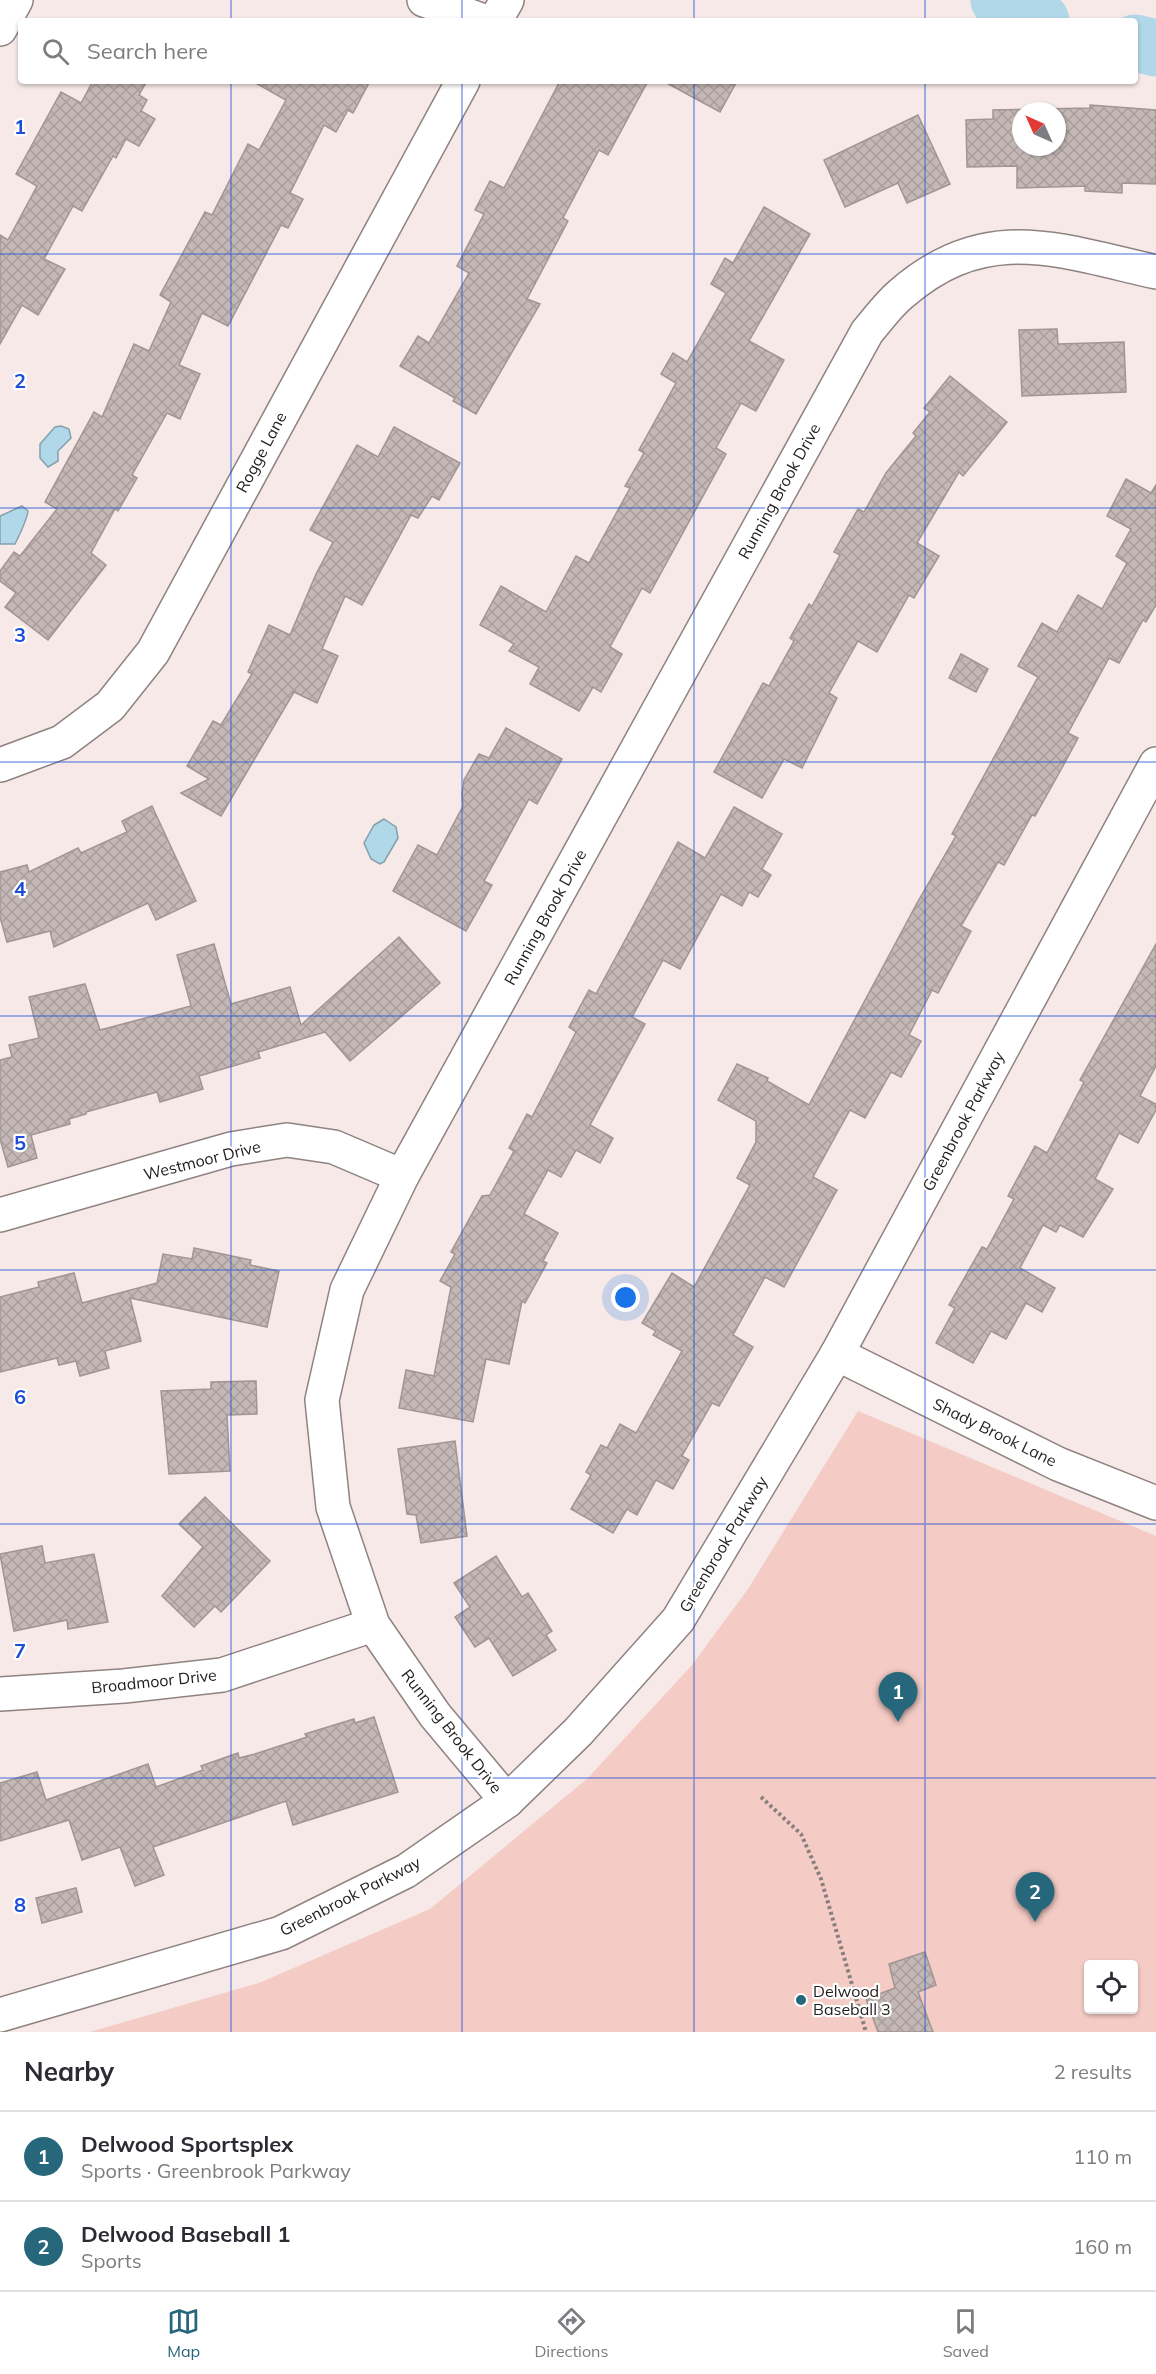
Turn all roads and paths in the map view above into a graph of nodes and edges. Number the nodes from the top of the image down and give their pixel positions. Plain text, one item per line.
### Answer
1 (16, 0) edge
2 (424, 0) edge
3 (507, 0) edge
4 (475, 18) edge
5 (497, 18) edge
6 (0, 29) edge
7 (461, 84) edge
8 (1156, 272) edge
9 (1156, 764) edge
10 (0, 765) edge
11 (402, 1176) junction
12 (0, 1215) edge
13 (837, 1354) junction
14 (1156, 1503) edge
15 (373, 1625) junction
16 (0, 1694) edge
17 (761, 1797) dead end
18 (507, 1801) junction
19 (0, 2015) edge
20 (866, 2032) edge

1 - 6 street
2 - 4 street
3 - 5 street
7 - 10 street, Rogge Lane
8 - 11 street, Running Brook Drive
9 - 13 street, Greenbrook Parkway
11 - 12 street, Westmoor Drive
11 - 15 street, Running Brook Drive
13 - 14 street, Shady Brook Lane
13 - 18 street, Greenbrook Parkway
15 - 16 street, Broadmoor Drive
15 - 18 street, Running Brook Drive
17 - 20 path
18 - 19 street, Greenbrook Parkway

